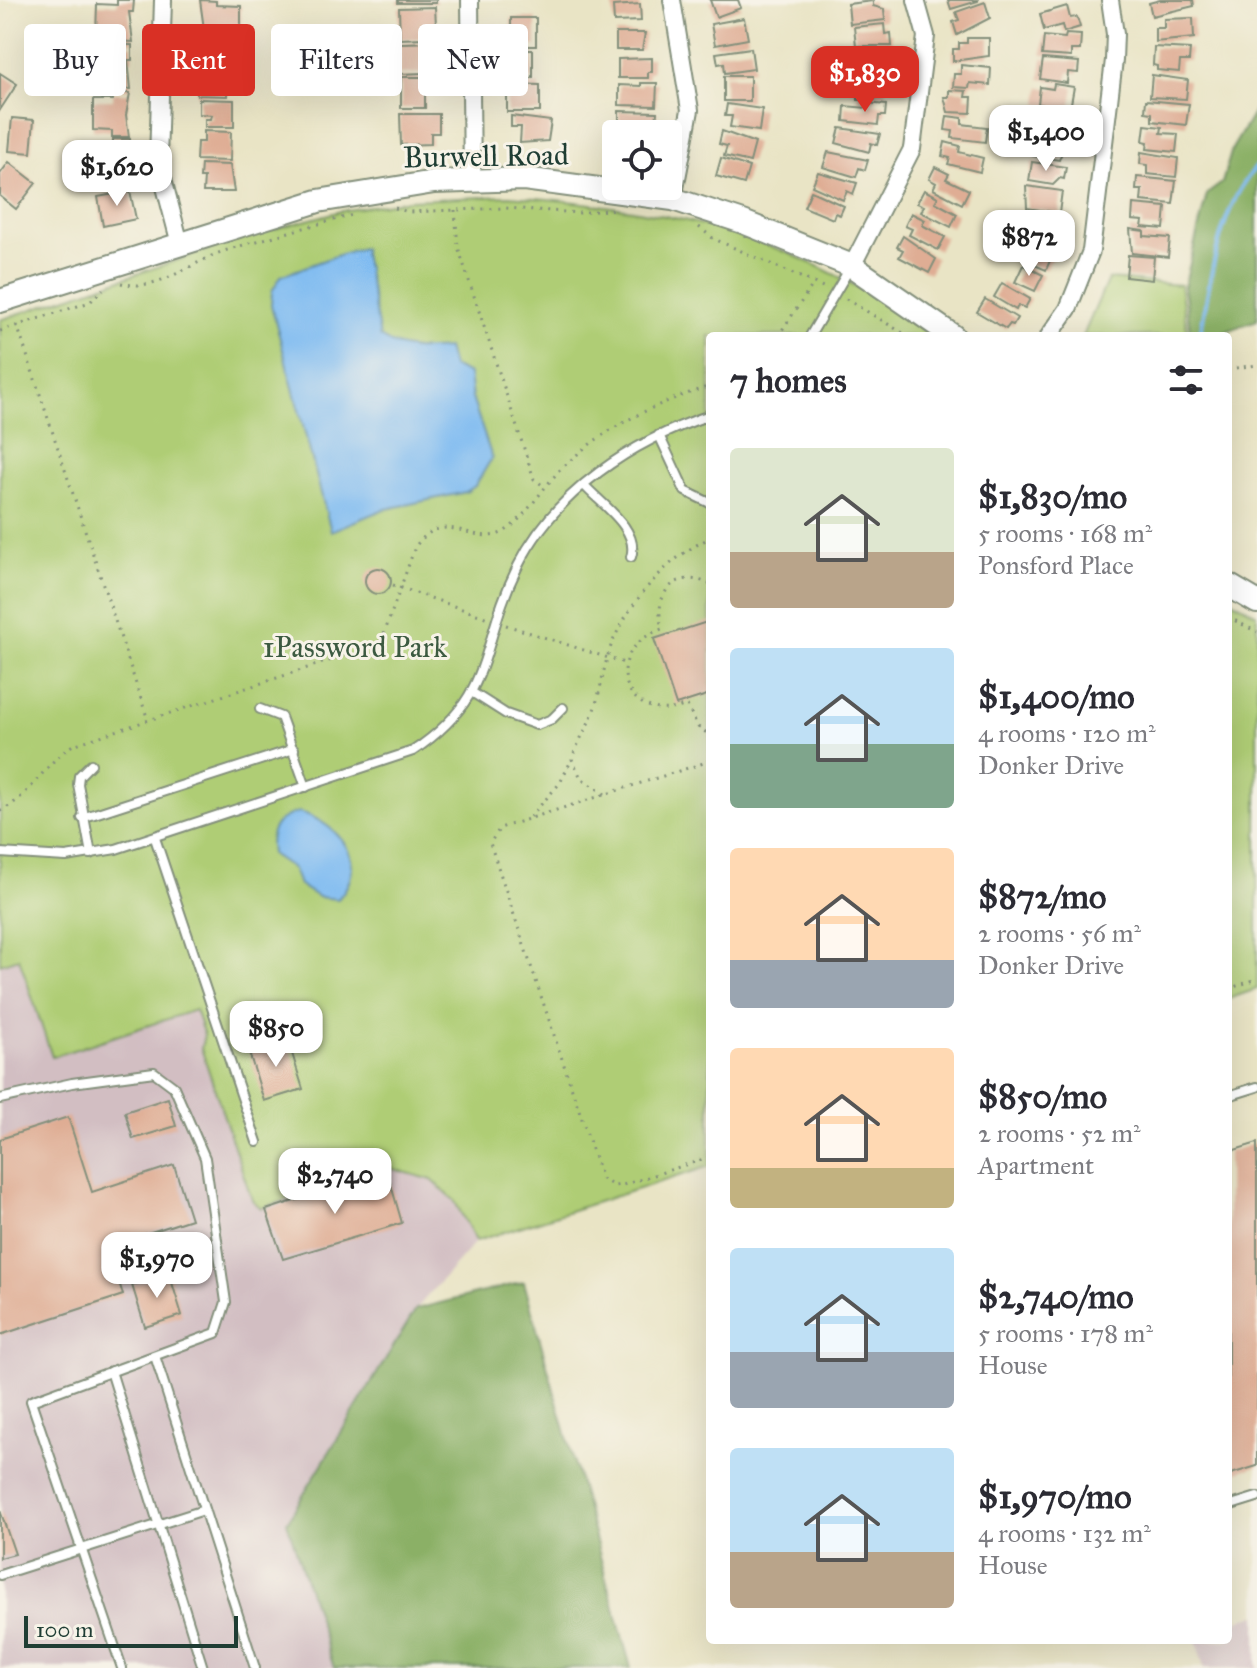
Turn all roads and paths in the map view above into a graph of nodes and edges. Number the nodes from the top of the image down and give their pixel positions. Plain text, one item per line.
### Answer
1 (163, 0) edge
2 (470, 0) edge
3 (672, 0) edge
4 (916, 0) edge
5 (1110, 0) edge
6 (682, 152) edge
7 (472, 180) junction
8 (602, 188) edge
9 (676, 200) edge
10 (387, 209) dead end
11 (625, 209) dead end
12 (455, 210) junction
13 (365, 212) dead end
14 (693, 224) dead end
15 (180, 244) junction
16 (852, 266) junction
17 (814, 283) junction
18 (115, 285) dead end
19 (108, 287) dead end
20 (835, 293) junction
21 (0, 301) edge
22 (17, 325) junction
23 (0, 331) edge
24 (781, 332) edge
25 (815, 332) edge
26 (901, 332) edge
27 (947, 332) edge
28 (1052, 332) edge
29 (1257, 365) edge
30 (1232, 368) edge
31 (706, 387) edge
32 (706, 417) edge
33 (659, 435) junction
34 (584, 485) junction
35 (545, 487) junction
36 (706, 501) edge
37 (706, 540) edge
38 (631, 557) dead end
39 (706, 582) edge
40 (393, 585) dead end
41 (400, 587) junction
42 (1232, 587) edge
43 (1257, 602) edge
44 (1232, 619) edge
45 (496, 621) junction
46 (1257, 632) edge
47 (608, 657) junction
48 (625, 663) junction
49 (473, 693) junction
50 (563, 708) dead end
51 (260, 709) dead end
52 (148, 721) junction
53 (706, 732) edge
54 (294, 749) junction
55 (572, 759) junction
56 (706, 762) edge
57 (91, 764) dead end
58 (306, 787) junction
59 (605, 794) junction
60 (0, 811) edge
61 (82, 818) junction
62 (528, 819) junction
63 (155, 838) junction
64 (0, 853) edge
65 (91, 854) junction
66 (1257, 979) edge
67 (1232, 988) edge
68 (1257, 1087) edge
69 (1232, 1095) edge
70 (0, 1099) edge
71 (257, 1142) dead end
72 (706, 1158) edge
73 (155, 1356) junction
74 (111, 1371) junction
75 (1257, 1497) edge
76 (1232, 1505) edge
77 (204, 1510) junction
78 (158, 1524) junction
79 (82, 1550) junction
80 (0, 1575) edge
81 (122, 1668) edge
82 (203, 1668) edge
83 (255, 1668) edge

1 - 15 street
2 - 7 street
3 - 6 street
4 - 16 street
5 - 28 street
7 - 8 main road, Burwell Road
7 - 15 main road, Burwell Road
9 - 16 main road, Burwell Road
10 - 12 path
11 - 12 path
12 - 35 path
13 - 18 path
14 - 17 path
15 - 21 main road, Burwell Road
16 - 20 lane
16 - 27 main road, Burwell Road
17 - 20 path
17 - 24 path
19 - 22 path
20 - 25 lane
20 - 26 path
22 - 23 path
22 - 52 path
29 - 30 path
31 - 35 path
32 - 33 lane
33 - 34 lane
33 - 36 lane
34 - 38 lane
34 - 45 lane
35 - 41 path
37 - 47 path
39 - 48 path
40 - 41 path
41 - 45 path
41 - 52 path
42 - 43 main road
44 - 46 path
45 - 47 path
45 - 49 lane
47 - 48 path
47 - 55 path
48 - 53 path
49 - 50 lane
49 - 58 lane
51 - 54 lane
52 - 60 path
54 - 58 lane
54 - 61 lane
55 - 59 path
55 - 62 path
56 - 59 path
57 - 61 lane
58 - 63 lane
59 - 62 path
61 - 65 lane
62 - 72 path
63 - 65 lane
63 - 71 lane
64 - 65 lane
66 - 67 path
68 - 69 lane
70 - 73 lane
73 - 74 lane
73 - 77 lane
74 - 78 lane
74 - 79 lane
75 - 76 lane
77 - 78 lane
77 - 83 lane
78 - 79 lane
78 - 82 lane
79 - 80 lane
79 - 81 lane

